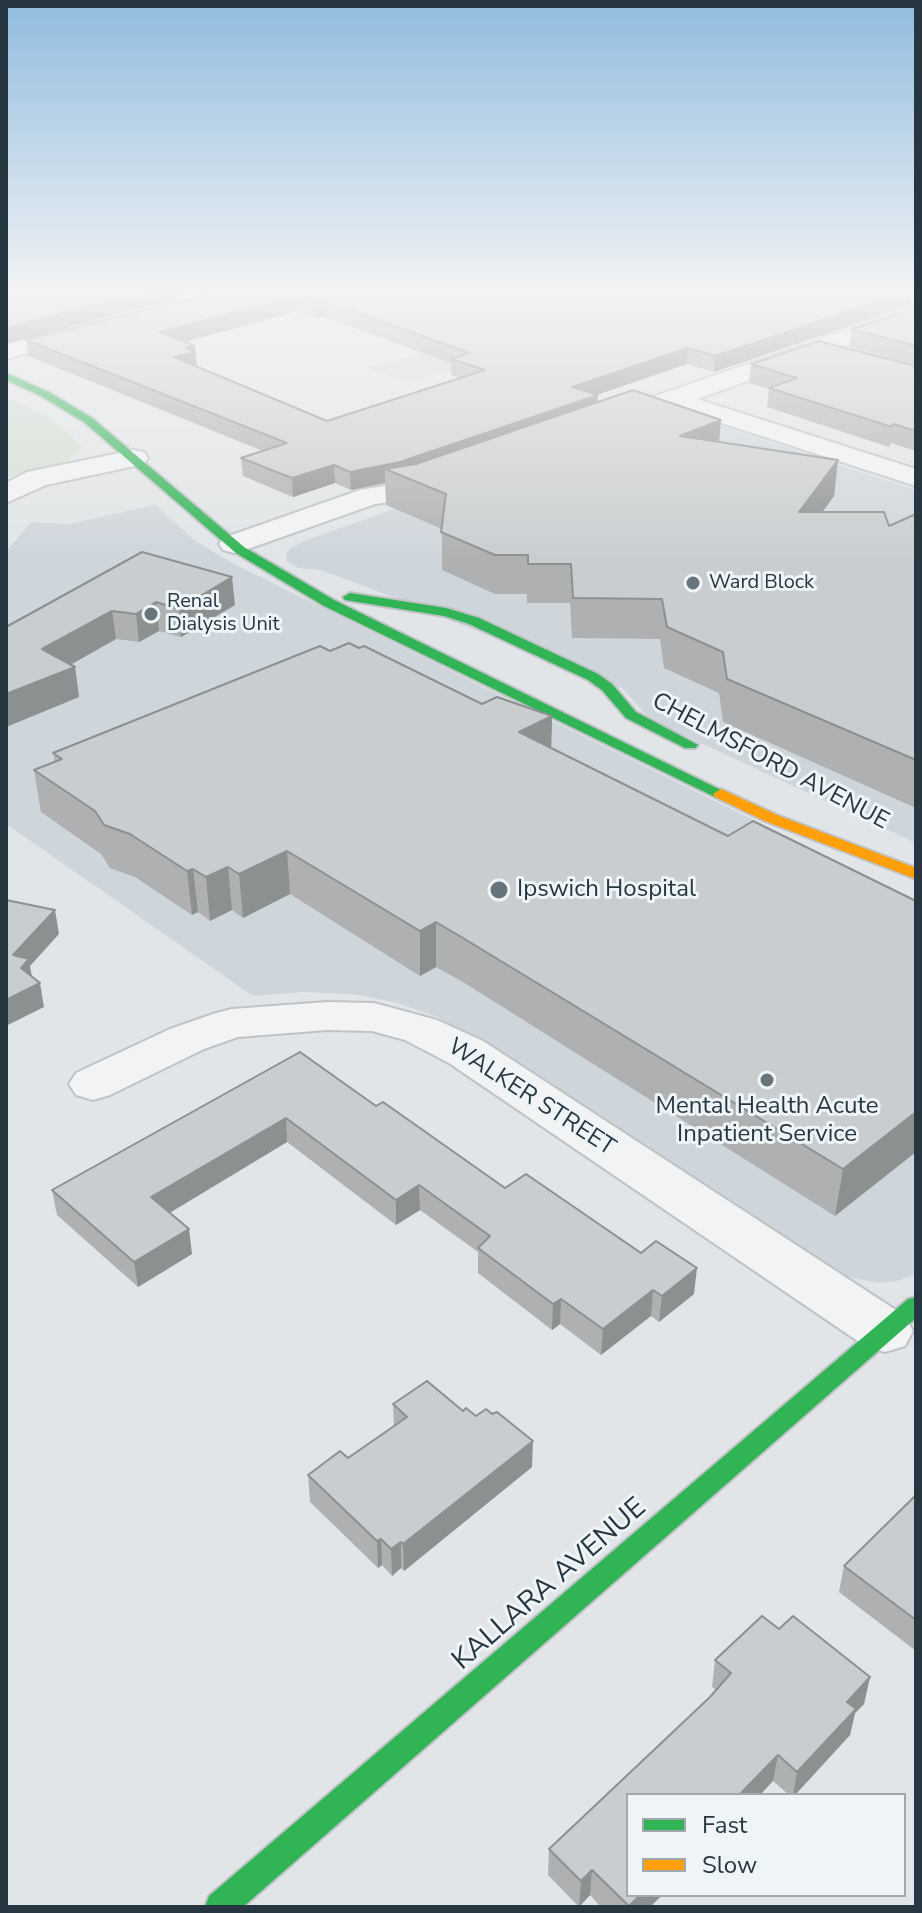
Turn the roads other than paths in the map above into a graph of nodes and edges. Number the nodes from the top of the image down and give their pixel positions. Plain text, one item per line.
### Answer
1 (20, 382) edge
2 (719, 382) edge
3 (672, 399) junction
4 (583, 429) edge
5 (134, 458) junction
6 (465, 471) edge
7 (916, 478) edge
8 (6, 494) edge
9 (242, 550) junction
10 (293, 581) junction
11 (451, 614) junction
12 (422, 649) junction
13 (604, 704) junction
14 (570, 720) junction
15 (848, 826) dead end
16 (910, 871) edge
17 (93, 1084) dead end
18 (901, 1318) edge
19 (220, 1907) edge

1 - 5 street, CHELMSFORD AVENUE
2 - 3 street
3 - 4 street
3 - 7 street
5 - 8 street
5 - 9 street, CHELMSFORD AVENUE
6 - 9 street
9 - 10 street, CHELMSFORD AVENUE
10 - 11 street, CHELMSFORD AVENUE
10 - 12 street, CHELMSFORD AVENUE
11 - 12 street
11 - 13 street, CHELMSFORD AVENUE
12 - 14 street, CHELMSFORD AVENUE
13 - 14 street
13 - 16 street, CHELMSFORD AVENUE
14 - 16 street, CHELMSFORD AVENUE
15 - 16 street, CHELMSFORD AVENUE
17 - 18 street, WALKER STREET
18 - 19 street, KALLARA AVENUE

